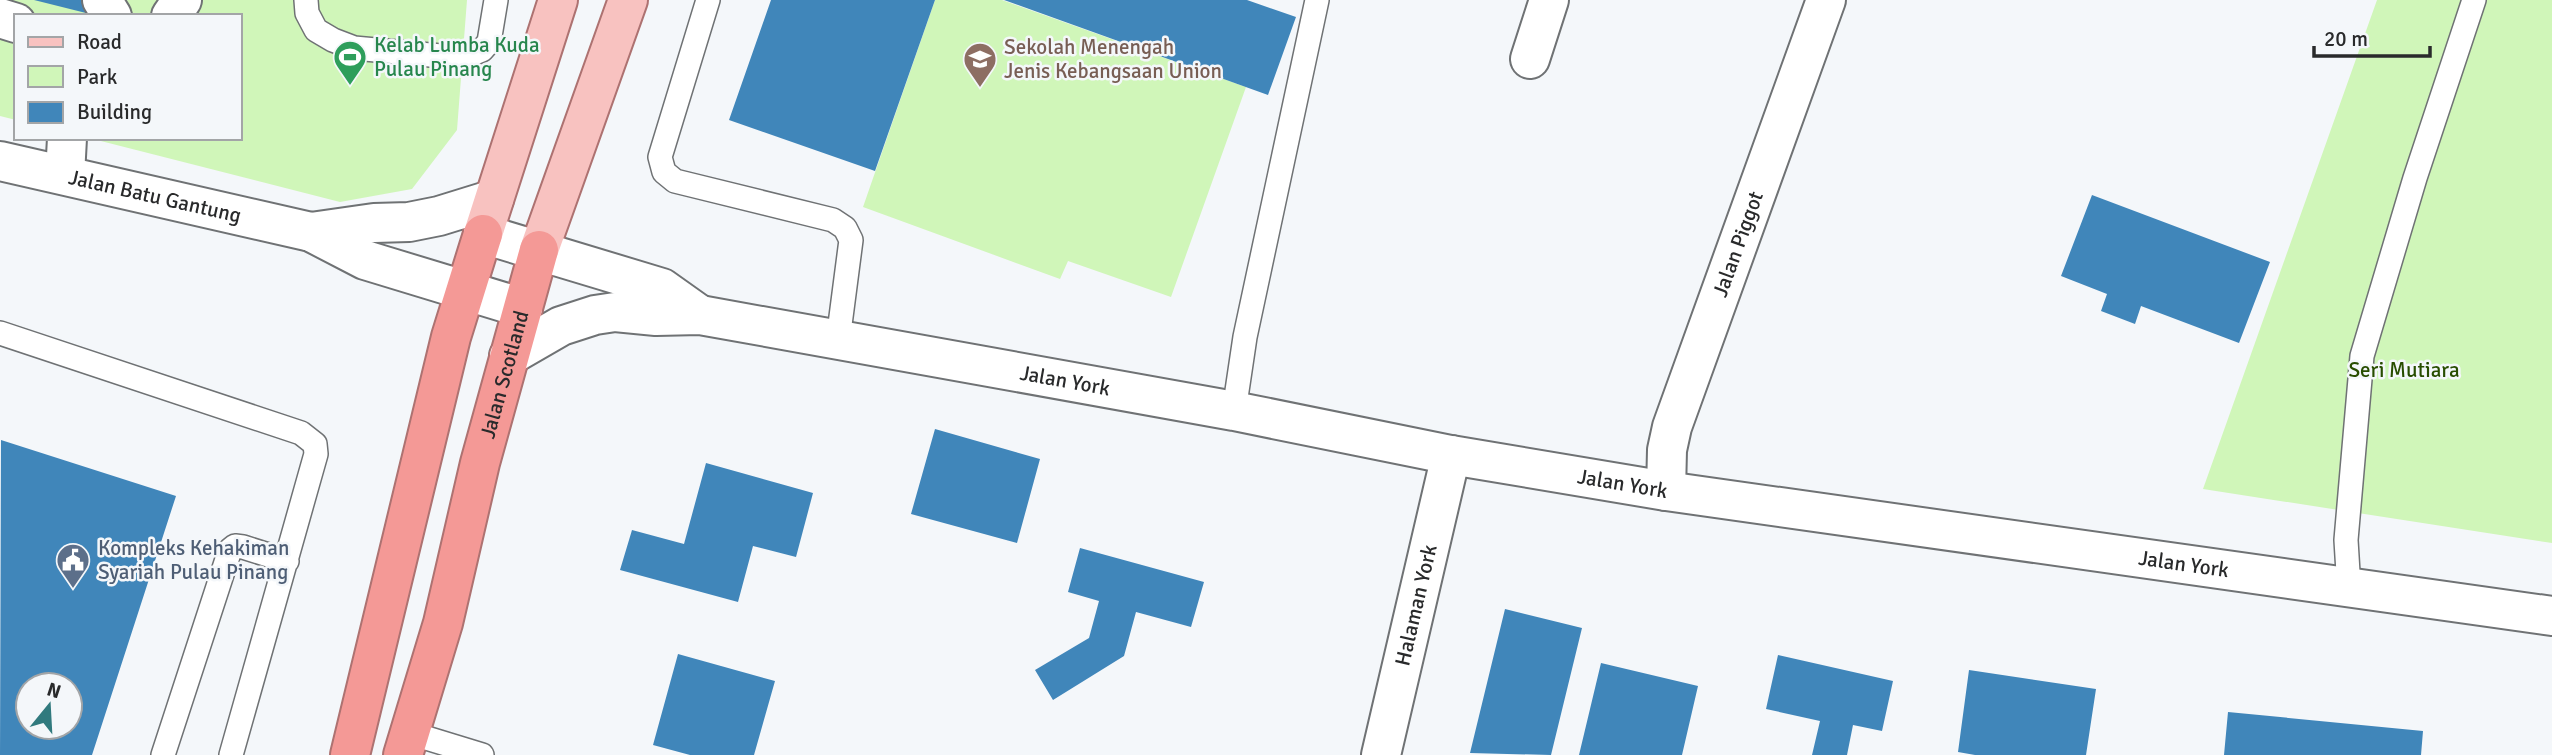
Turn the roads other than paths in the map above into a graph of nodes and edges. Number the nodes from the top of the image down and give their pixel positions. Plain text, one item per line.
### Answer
1 (306, 0) edge
2 (496, 0) edge
3 (558, 0) edge
4 (628, 0) edge
5 (708, 0) edge
6 (1317, 0) edge
7 (1549, 0) edge
8 (1826, 0) edge
9 (2474, 0) edge
10 (1530, 59) dead end
11 (66, 157) edge
12 (1, 166) edge
13 (489, 216) junction
14 (311, 232) junction
15 (539, 250) junction
16 (464, 290) junction
17 (523, 308) junction
18 (700, 315) junction
19 (0, 333) edge
20 (838, 340) junction
21 (509, 356) junction
22 (1234, 411) junction
23 (1451, 455) junction
24 (1666, 491) junction
25 (287, 561) junction
26 (2349, 589) junction
27 (2552, 617) edge
28 (407, 744) edge
29 (163, 755) edge
30 (231, 755) edge
31 (350, 755) edge
32 (482, 755) edge
33 (1381, 755) edge

1 - 2 lane
3 - 13 main road
4 - 15 main road, Jalan Scotland
5 - 20 lane
6 - 22 lane
7 - 10 street
8 - 24 street, Jalan Piggot
9 - 26 lane
11 - 12 street, Jalan Batu Gantung
11 - 14 street, Jalan Batu Gantung
13 - 14 street, Jalan Batu Gantung
13 - 15 street, Jalan York
13 - 16 highway
14 - 16 street, Jalan Batu Gantung
15 - 17 highway, Jalan Scotland
15 - 18 street, Jalan York
16 - 17 street, Jalan Batu Gantung
16 - 31 highway
17 - 21 highway, Jalan Scotland
18 - 20 street, Jalan York
18 - 21 street, Jalan York
19 - 25 lane
20 - 22 street, Jalan York
21 - 28 highway, Jalan Scotland
22 - 23 street, Jalan York
23 - 24 street, Jalan York
23 - 33 street, Halaman York
24 - 26 street, Jalan York
25 - 29 lane
25 - 30 lane
26 - 27 street, Jalan York
28 - 32 lane

